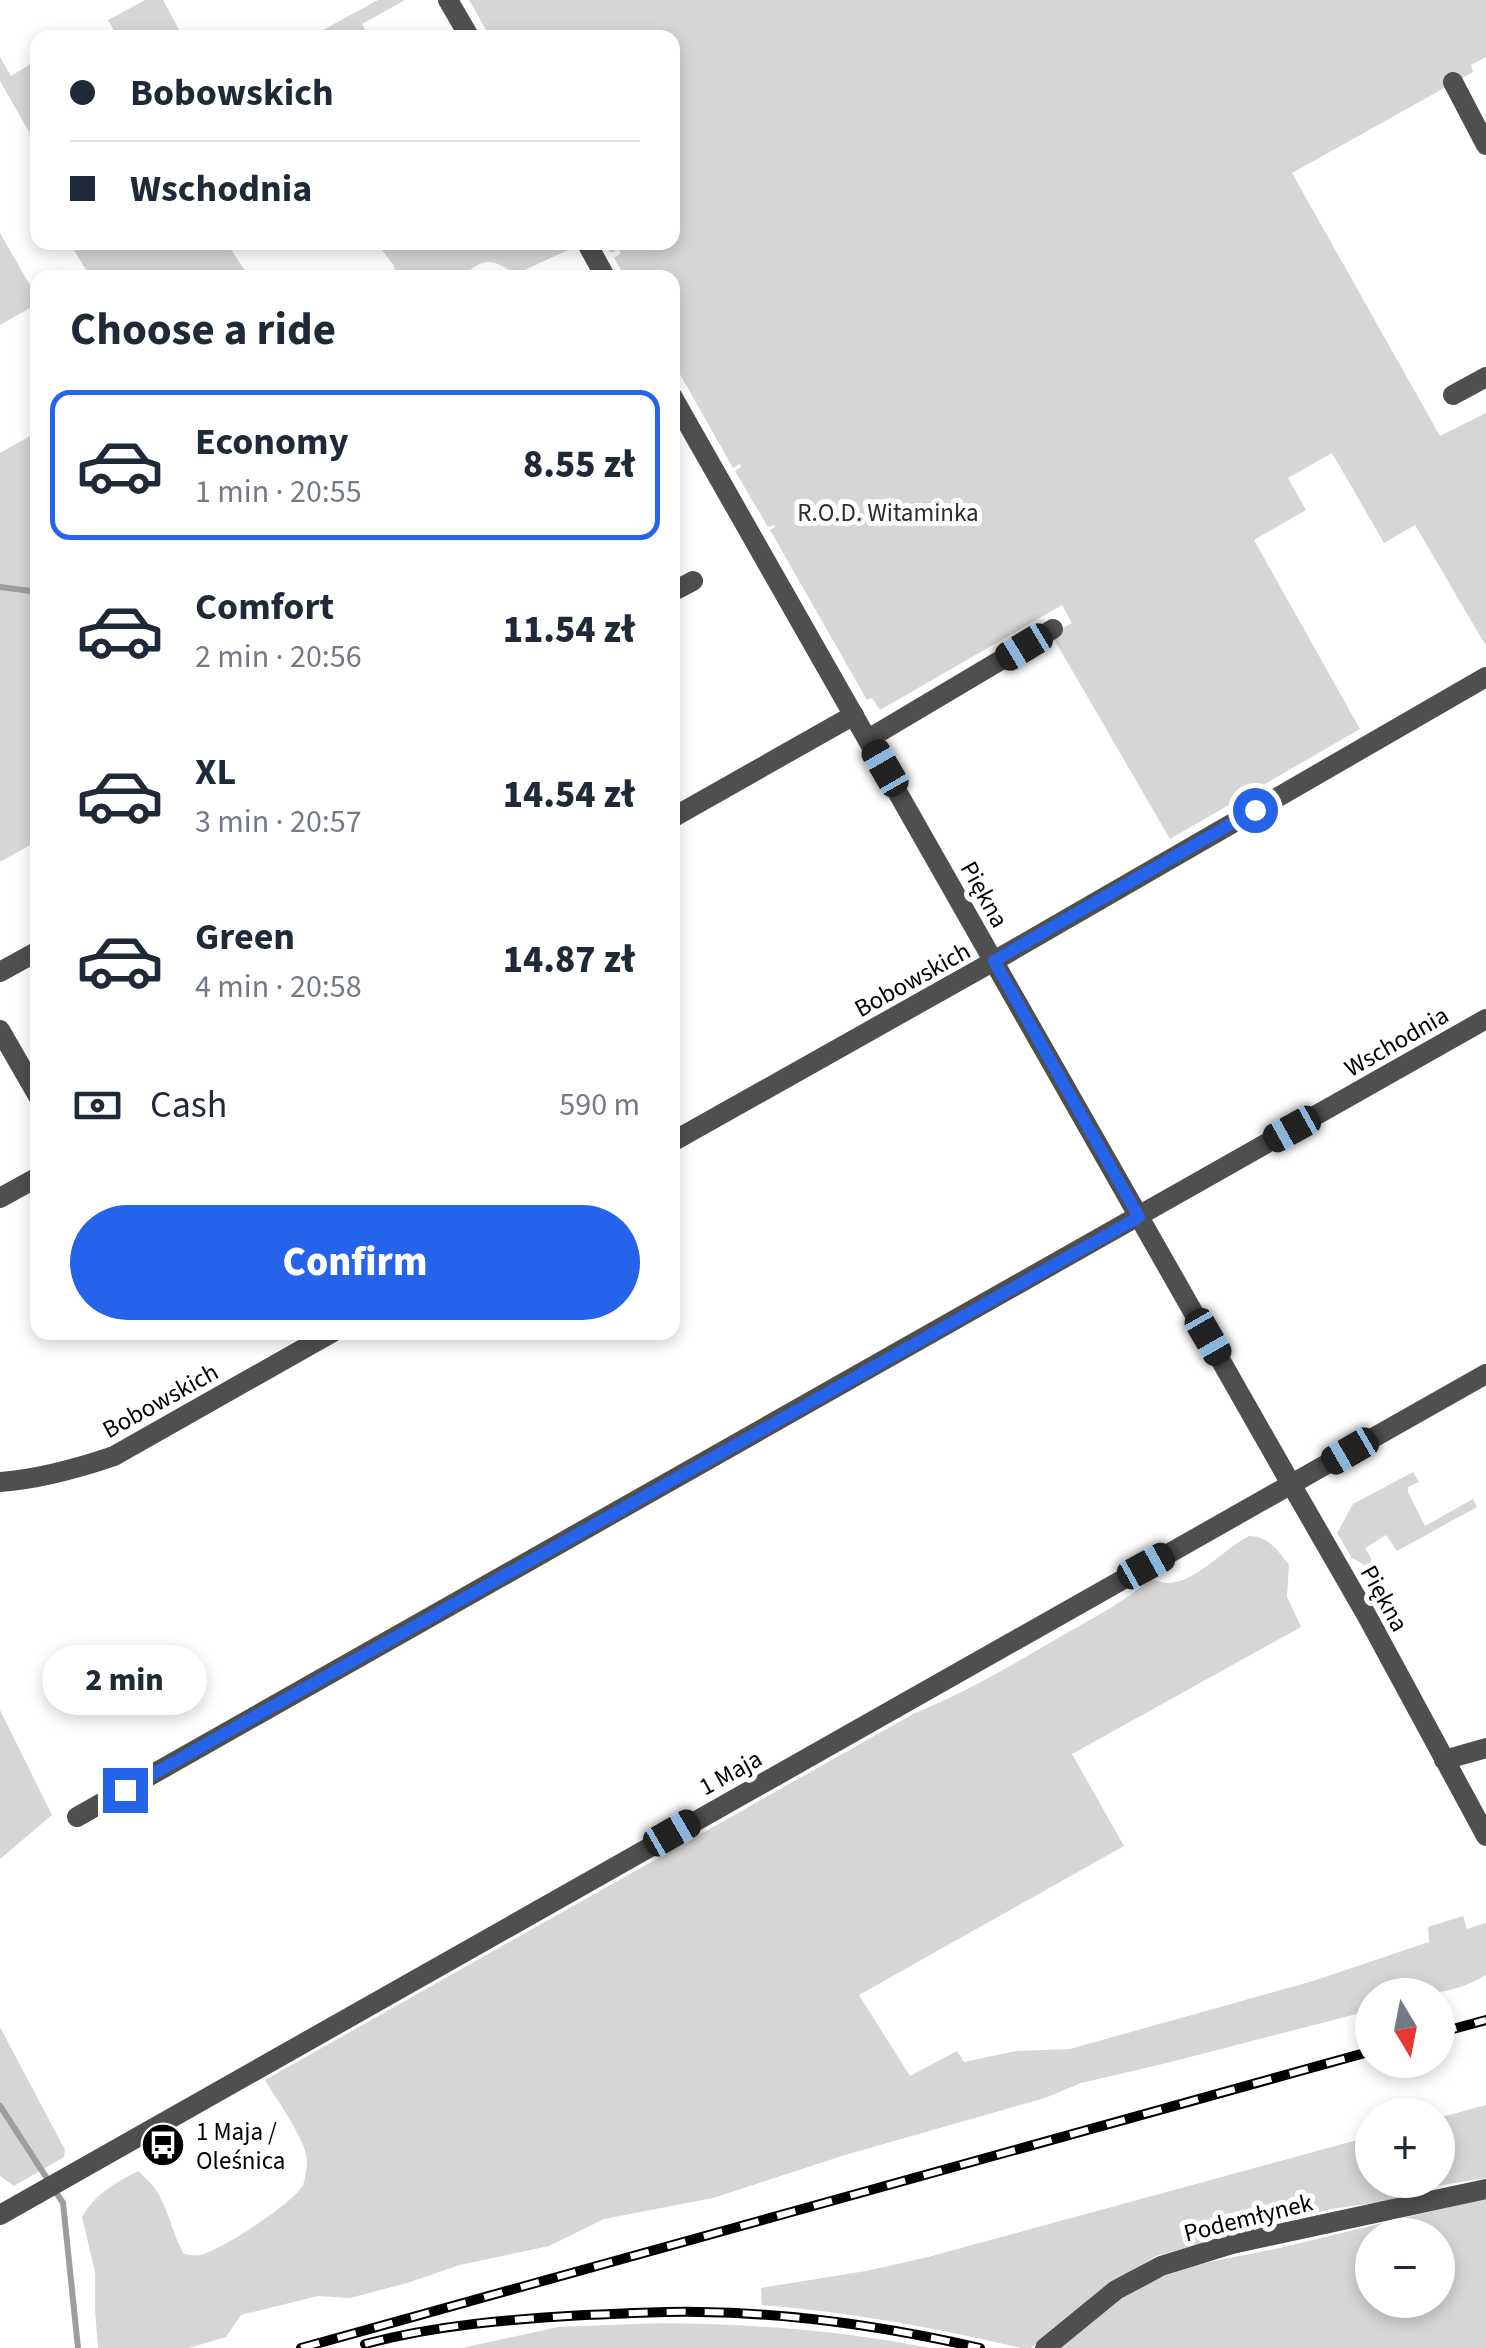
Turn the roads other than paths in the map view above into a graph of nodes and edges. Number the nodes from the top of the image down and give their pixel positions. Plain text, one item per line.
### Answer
1 (448, 0) edge
2 (465, 30) edge
3 (1453, 82) dead end
4 (1486, 145) edge
5 (1486, 377) edge
6 (1453, 395) dead end
7 (680, 410) edge
8 (693, 581) dead end
9 (680, 588) edge
10 (1053, 629) dead end
11 (1486, 677) edge
12 (854, 715) junction
13 (868, 739) junction
14 (680, 813) edge
15 (30, 956) edge
16 (994, 961) junction
17 (0, 972) edge
18 (1486, 1019) edge
19 (0, 1030) edge
20 (30, 1082) edge
21 (680, 1138) edge
22 (30, 1181) edge
23 (0, 1198) edge
24 (1139, 1217) junction
25 (319, 1340) edge
26 (1486, 1374) edge
27 (0, 1482) edge
28 (1291, 1484) junction
29 (1486, 1748) edge
30 (1444, 1760) junction
31 (77, 1817) dead end
32 (1486, 1836) edge
33 (1486, 2188) edge
34 (0, 2215) edge
35 (1045, 2348) edge

1 - 2 street
3 - 4 street
5 - 6 street
7 - 12 street, Piękna
8 - 9 street
10 - 13 street
11 - 16 street, Bobowskich
12 - 13 street, Piękna
12 - 14 street
13 - 16 street, Piękna
15 - 17 street
16 - 21 street, Bobowskich
16 - 24 street, Piękna
18 - 24 street, Wschodnia
19 - 20 street
22 - 23 street
24 - 28 street, Piękna
24 - 31 street, Wschodnia
25 - 27 street, Bobowskich
26 - 28 street, 1 Maja
28 - 30 street, Piękna
28 - 34 street, 1 Maja
29 - 30 street
30 - 32 street, Piękna
33 - 35 street, Podemłynek

